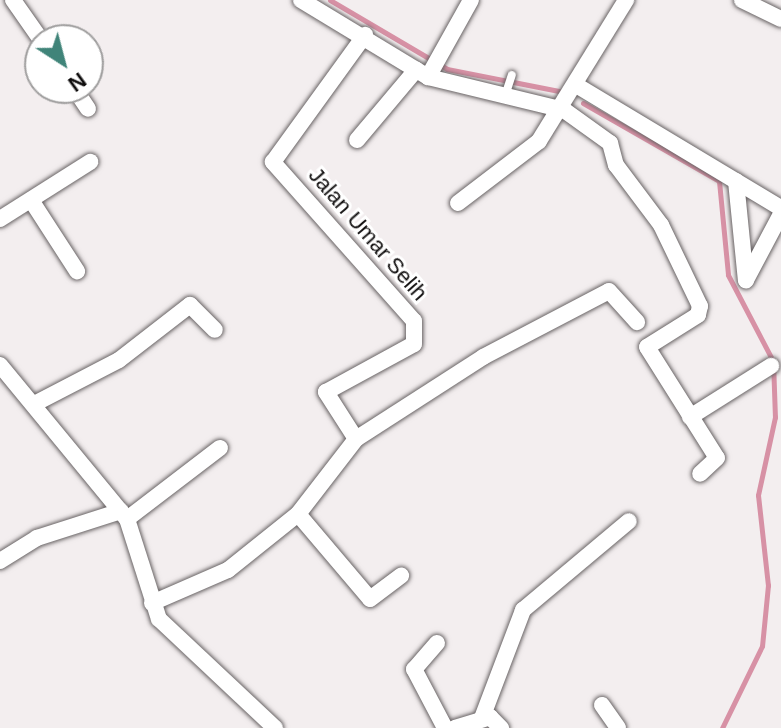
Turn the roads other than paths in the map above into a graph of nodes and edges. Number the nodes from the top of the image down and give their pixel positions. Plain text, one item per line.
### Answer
1 (13, 0) edge
2 (301, 0) edge
3 (471, 0) edge
4 (626, 0) edge
5 (742, 0) edge
6 (333, 7) edge
7 (781, 19) edge
8 (30, 24) edge
9 (365, 35) junction
10 (426, 73) junction
11 (511, 78) dead end
12 (576, 85) junction
13 (506, 94) junction
14 (85, 104) edge
15 (88, 109) dead end
16 (564, 110) junction
17 (357, 140) dead end
18 (90, 162) dead end
19 (736, 181) junction
20 (31, 200) junction
21 (458, 203) dead end
22 (781, 208) edge
23 (781, 214) edge
24 (0, 219) edge
25 (77, 271) dead end
26 (637, 322) dead end
27 (215, 330) dead end
28 (0, 365) edge
29 (771, 366) dead end
30 (38, 402) junction
31 (690, 417) junction
32 (356, 439) junction
33 (220, 448) dead end
34 (700, 474) dead end
35 (298, 514) junction
36 (124, 515) junction
37 (629, 521) dead end
38 (0, 561) edge
39 (401, 576) dead end
40 (152, 603) junction
41 (437, 643) dead end
42 (602, 705) dead end
43 (482, 718) junction
44 (275, 728) edge
45 (445, 728) edge
46 (455, 728) edge
47 (501, 728) edge
48 (618, 728) edge

1 - 8 street
2 - 6 street
3 - 10 street
4 - 12 street
5 - 7 street
6 - 9 street
9 - 10 street
9 - 32 street, Jalan Umar Selih
10 - 13 street
10 - 17 street
11 - 13 lane
12 - 16 street
12 - 19 street
13 - 16 street
14 - 15 street
16 - 21 street
16 - 31 street
18 - 20 street
19 - 22 street
19 - 23 street
20 - 24 street
20 - 25 street
26 - 32 street
27 - 30 street
28 - 30 street
29 - 31 street
30 - 36 street
31 - 34 street
32 - 35 street
33 - 36 street
35 - 39 street
35 - 40 street
36 - 38 street
36 - 40 street
37 - 43 street
40 - 44 street
41 - 45 street
42 - 48 street
43 - 46 street
43 - 47 street

